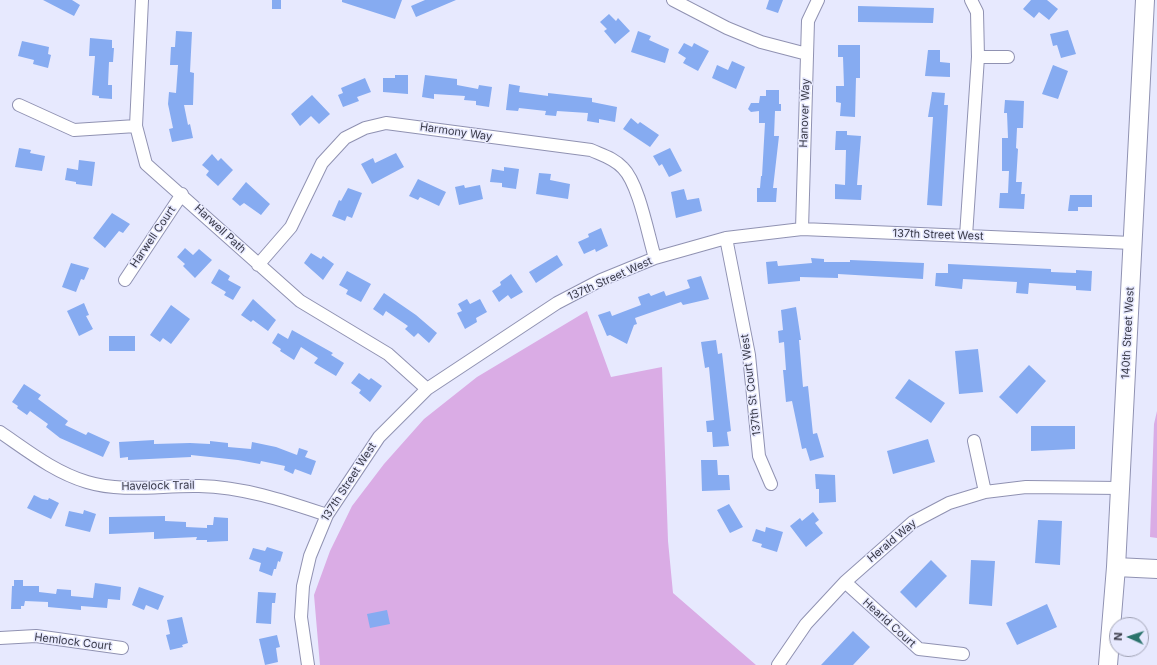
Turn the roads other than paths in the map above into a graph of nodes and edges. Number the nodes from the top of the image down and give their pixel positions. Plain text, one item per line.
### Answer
1 (142, 0) edge
2 (673, 0) edge
3 (818, 0) edge
4 (971, 0) edge
5 (1145, 0) edge
6 (807, 54) junction
7 (978, 57) junction
8 (1008, 57) dead end
9 (19, 105) dead end
10 (136, 126) junction
11 (182, 194) junction
12 (802, 229) junction
13 (966, 236) junction
14 (726, 238) junction
15 (1132, 243) junction
16 (655, 258) junction
17 (258, 265) junction
18 (124, 280) dead end
19 (427, 389) junction
20 (0, 432) edge
21 (974, 441) dead end
22 (771, 484) dead end
23 (1120, 488) junction
24 (985, 492) junction
25 (327, 515) junction
26 (1116, 567) junction
27 (1157, 569) edge
28 (845, 582) junction
29 (0, 638) edge
30 (122, 648) dead end
31 (963, 654) dead end
32 (308, 665) edge
33 (778, 665) edge
34 (1108, 665) edge

1 - 10 street, Harwell Path
2 - 6 street
3 - 6 street, Hanover Way
4 - 7 street
5 - 15 street, 140th Street West
6 - 12 street, Hanover Way
7 - 8 street
7 - 13 street
9 - 10 street
10 - 11 street, Harwell Path
11 - 17 street, Harwell Path
11 - 18 street, Harwell Court
12 - 13 street, 137th Street West
12 - 14 street, 137th Street West
13 - 15 street, 137th Street West
14 - 16 street, 137th Street West
14 - 22 street, 137th St Court West
15 - 23 street, 140th Street West
16 - 17 street, Harmony Way
16 - 19 street, 137th Street West
17 - 19 street, Harwell Path
19 - 25 street, 137th Street West
20 - 25 street, Havelock Trail
21 - 24 street
23 - 24 street, Herald Way
23 - 26 street, 140th Street West
24 - 28 street, Herald Way
25 - 32 street, 137th Street West
26 - 27 street
26 - 34 street, 140th Street West
28 - 31 street, Hearld Court
28 - 33 street, Herald Way
29 - 30 street, Hemlock Court

